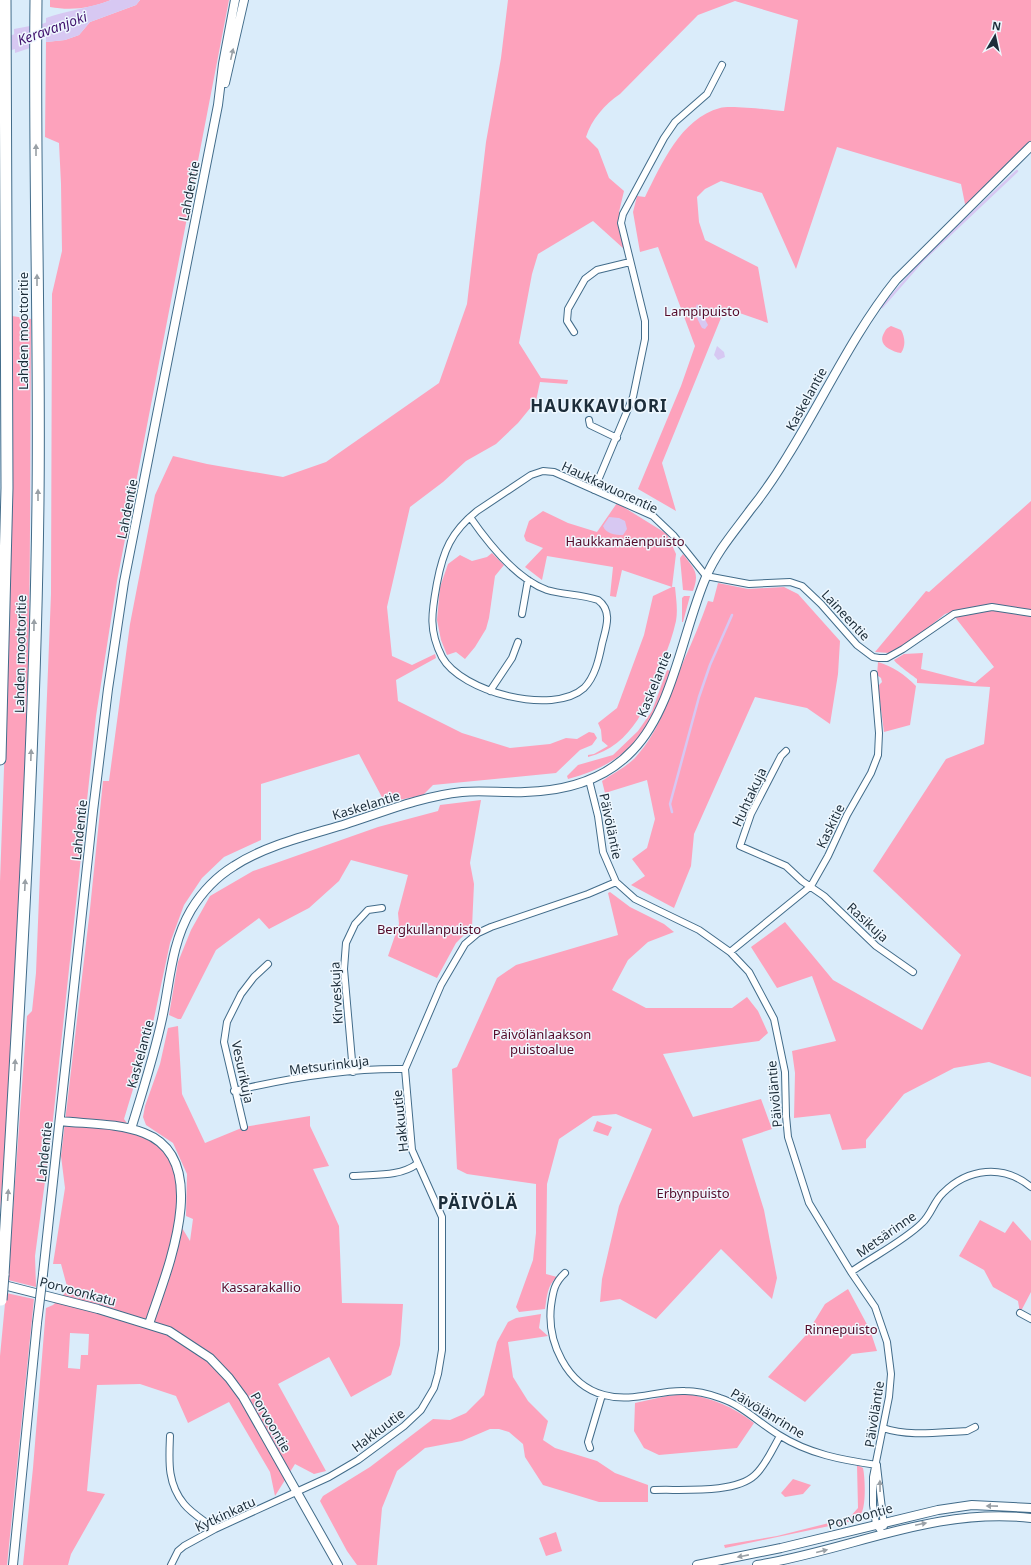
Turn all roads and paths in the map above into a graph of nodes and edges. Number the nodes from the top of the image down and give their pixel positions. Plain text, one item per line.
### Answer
1 (5, 0) edge
2 (36, 0) edge
3 (235, 0) edge
4 (244, 0) edge
5 (722, 65) dead end
6 (218, 105) junction
7 (1031, 146) edge
8 (630, 262) junction
9 (574, 332) dead end
10 (589, 420) dead end
11 (617, 438) junction
12 (594, 490) junction
13 (470, 517) junction
14 (706, 576) junction
15 (528, 580) junction
16 (1031, 613) edge
17 (522, 614) dead end
18 (518, 642) dead end
19 (874, 674) dead end
20 (490, 691) junction
21 (786, 751) dead end
22 (0, 759) edge
23 (589, 780) junction
24 (616, 882) junction
25 (811, 886) junction
26 (382, 908) dead end
27 (730, 952) junction
28 (268, 964) dead end
29 (913, 972) dead end
30 (406, 1069) junction
31 (353, 1072) junction
32 (234, 1091) junction
33 (60, 1120) junction
34 (244, 1127) dead end
35 (131, 1129) junction
36 (417, 1164) junction
37 (353, 1176) dead end
38 (1031, 1187) edge
39 (851, 1272) junction
40 (565, 1274) dead end
41 (1, 1280) edge
42 (0, 1304) edge
43 (1020, 1313) dead end
44 (1031, 1319) edge
45 (148, 1324) junction
46 (602, 1395) junction
47 (884, 1428) junction
48 (975, 1428) dead end
49 (170, 1436) dead end
50 (780, 1436) junction
51 (590, 1448) dead end
52 (877, 1465) junction
53 (654, 1490) dead end
54 (298, 1492) junction
55 (1031, 1508) edge
56 (1031, 1518) edge
57 (880, 1523) junction
58 (215, 1530) junction
59 (883, 1534) junction
60 (781, 1548) junction
61 (785, 1563) edge
62 (13, 1565) edge
63 (171, 1565) edge
64 (338, 1565) edge
65 (697, 1565) edge
66 (757, 1565) edge

1 - 22 highway, Lahden moottoritie
41 -> 2 highway, Lahden moottoritie
3 - 6 street, Lahdentie
6 -> 4 street, Lahdentie
5 - 8 street
6 - 33 street, Lahdentie
7 - 14 street, Kaskelantie
8 - 9 street
8 - 11 street
10 - 11 street
11 - 12 street
12 - 13 street, Haukkavuorentie
12 - 14 street, Haukkavuorentie
13 - 15 street, Haukkavuorentie
13 - 20 street, Haukkavuorentie
14 - 16 street, Laineentie
14 - 23 street, Kaskelantie
15 - 17 street
15 - 20 street, Haukkavuorentie
18 - 20 street
19 - 25 street, Kaskitie
21 - 25 street, Huhtakuja
23 - 24 street, Päivöläntie
23 - 35 street, Kaskelantie
24 - 27 street, Päivöläntie
24 - 30 street, Hakkuutie
25 - 27 street, Kaskitie
25 - 29 street, Rasikuja
26 - 31 street, Kirveskuja
27 - 39 street, Päivöläntie
28 - 32 street, Vesurikuja
30 - 31 street, Metsurinkuja
30 - 36 street, Hakkuutie
31 - 32 street, Metsurinkuja
32 - 34 street, Vesurikuja
33 - 35 street
33 - 62 street, Lahdentie, bridge
35 - 45 street
36 - 37 street
36 - 54 street, Hakkuutie
38 - 39 street, Metsärinne
39 - 47 street, Päivöläntie
40 - 46 street, Päivölänrinne
41 - 42 highway, Lahden moottoritie, bridge
41 - 45 street, Porvoonkatu
43 - 44 street
45 - 54 street, Porvoontie
46 - 50 street, Päivölänrinne
46 - 51 street
47 - 48 street
47 - 52 street, Päivöläntie
49 - 58 street
50 - 52 street, Päivölänrinne
50 - 53 street
52 - 57 street, Päivöläntie
54 - 58 street, Kytkinkatu
54 - 64 street, Porvoontie
55 -> 57 street, Porvoontie
59 -> 56 street, Porvoontie
57 - 59 street, Päivöläntie
57 - 60 street, Porvoontie
58 - 63 street, Kytkinkatu
61 -> 59 street, Porvoontie
60 - 61 street
60 -> 65 street, Porvoontie
61 - 66 street, Porvoontie

